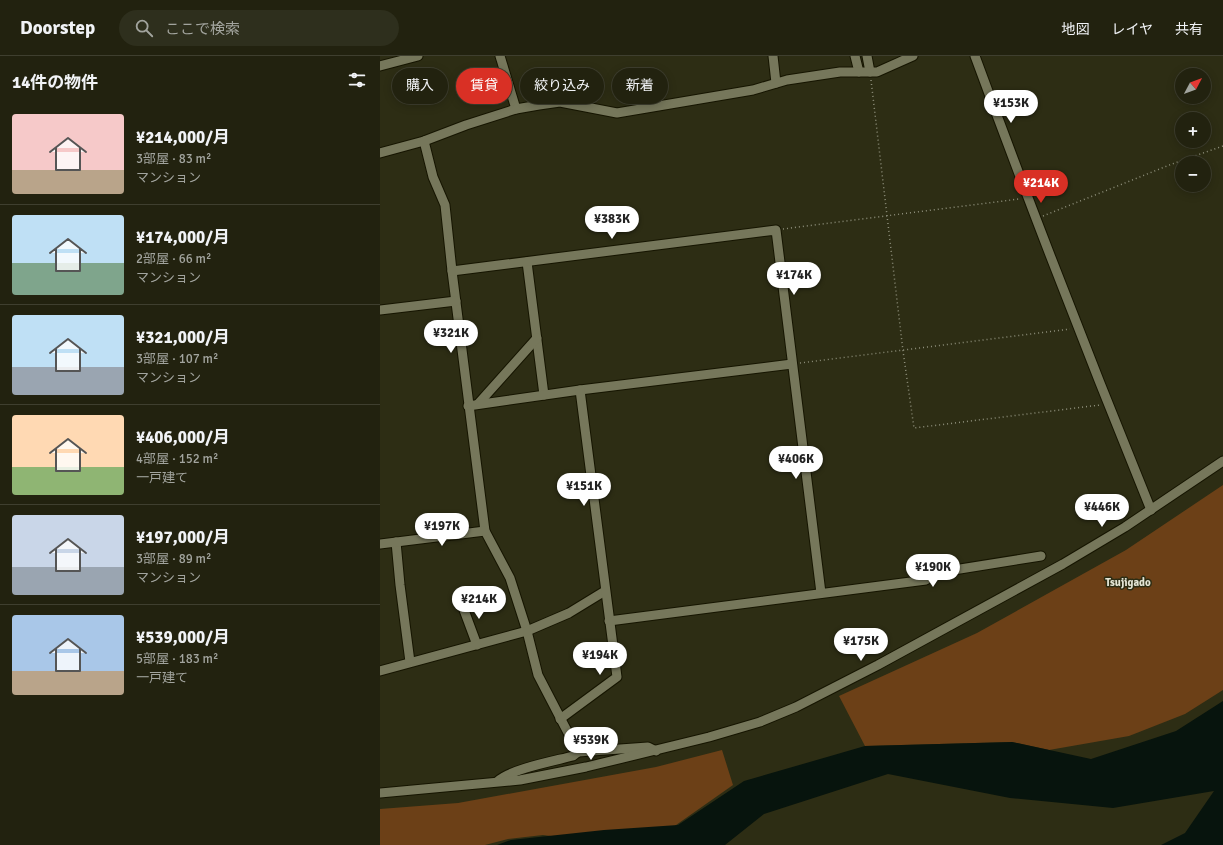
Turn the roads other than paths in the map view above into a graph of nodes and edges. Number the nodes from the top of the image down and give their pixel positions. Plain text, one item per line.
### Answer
1 (418, 56) edge
2 (500, 56) edge
3 (773, 56) edge
4 (855, 56) edge
5 (867, 56) edge
6 (913, 56) edge
7 (975, 56) edge
8 (380, 66) edge
9 (859, 72) junction
10 (870, 72) junction
11 (776, 83) junction
12 (516, 110) junction
13 (424, 141) junction
14 (380, 153) edge
15 (527, 262) junction
16 (452, 271) junction
17 (456, 300) junction
18 (380, 310) edge
19 (537, 338) junction
20 (792, 364) junction
21 (580, 390) junction
22 (544, 395) junction
23 (478, 404) junction
24 (468, 406) junction
25 (1223, 461) edge
26 (1151, 510) junction
27 (485, 531) junction
28 (396, 542) junction
29 (380, 544) edge
30 (1041, 556) dead end
31 (606, 591) junction
32 (821, 593) junction
33 (461, 602) dead end
34 (609, 621) junction
35 (527, 632) junction
36 (477, 645) junction
37 (410, 662) junction
38 (380, 671) edge
39 (560, 719) junction
40 (656, 751) junction
41 (578, 752) junction
42 (498, 782) junction
43 (380, 793) edge

1 - 8 street
2 - 12 street
3 - 11 street
4 - 9 street
5 - 10 street
6 - 10 street
7 - 26 street
9 - 10 street
9 - 11 street
11 - 12 street
12 - 13 street
13 - 14 street
13 - 16 street
15 - 16 street
15 - 19 street
15 - 20 street
16 - 17 street
17 - 18 street
17 - 24 street
19 - 22 street
19 - 23 street
20 - 21 street
20 - 32 street
21 - 22 street
21 - 31 street
22 - 23 street
23 - 24 street
24 - 27 street
25 - 26 street
26 - 40 street
27 - 28 street
27 - 35 street
28 - 29 street
28 - 37 street
30 - 32 street
31 - 34 street
31 - 35 street
32 - 34 street
33 - 36 street
34 - 39 street
35 - 36 street
35 - 39 street
36 - 37 street
37 - 38 street
39 - 41 street
40 - 41 street
40 - 42 street
41 - 42 street
42 - 43 street

